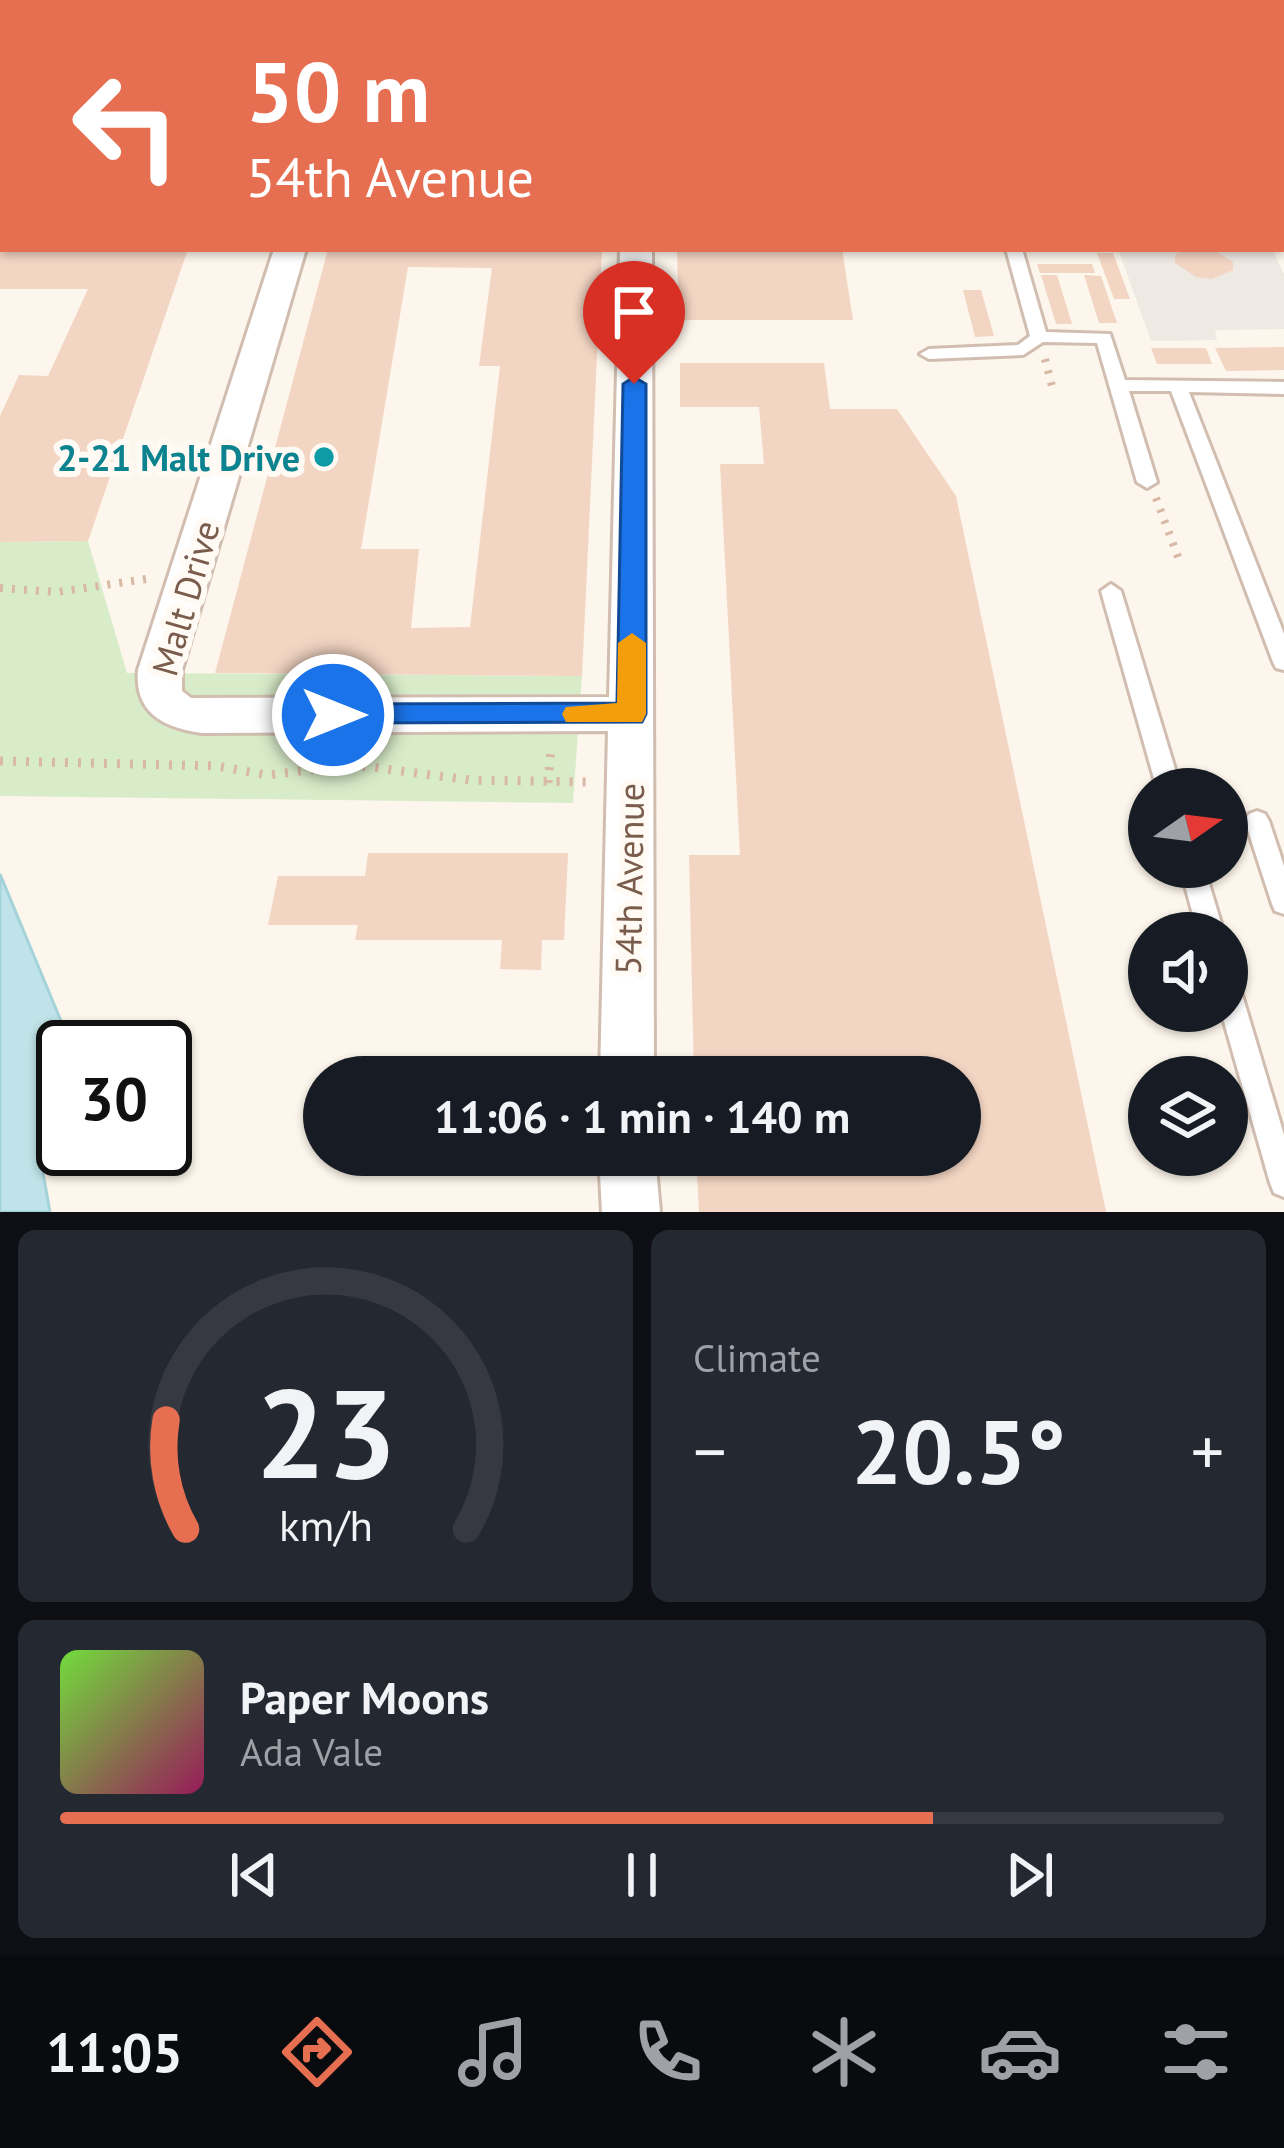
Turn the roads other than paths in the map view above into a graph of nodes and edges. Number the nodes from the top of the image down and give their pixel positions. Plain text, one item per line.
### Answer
1 (289, 252) edge
2 (636, 252) edge
3 (1015, 252) edge
4 (1039, 337) junction
5 (928, 354) dead end
6 (1119, 385) junction
7 (1178, 386) junction
8 (1284, 388) edge
9 (1148, 482) road end
10 (1111, 591) dead end
11 (1284, 662) edge
12 (631, 714) junction
13 (1163, 768) edge
14 (1257, 821) dead end
15 (1284, 904) edge
16 (1240, 1032) edge
17 (627, 1056) edge
18 (628, 1176) edge
19 (1284, 1183) edge
20 (631, 1212) edge

1 - 12 street, Malt Drive
2 - 12 street, 54th Avenue
3 - 4 lane
4 - 5 lane
4 - 6 lane
6 - 7 lane
6 - 9 lane
7 - 8 lane
7 - 11 lane
10 - 13 lane
12 - 17 street, 54th Avenue
14 - 15 lane
16 - 19 lane
18 - 20 street

